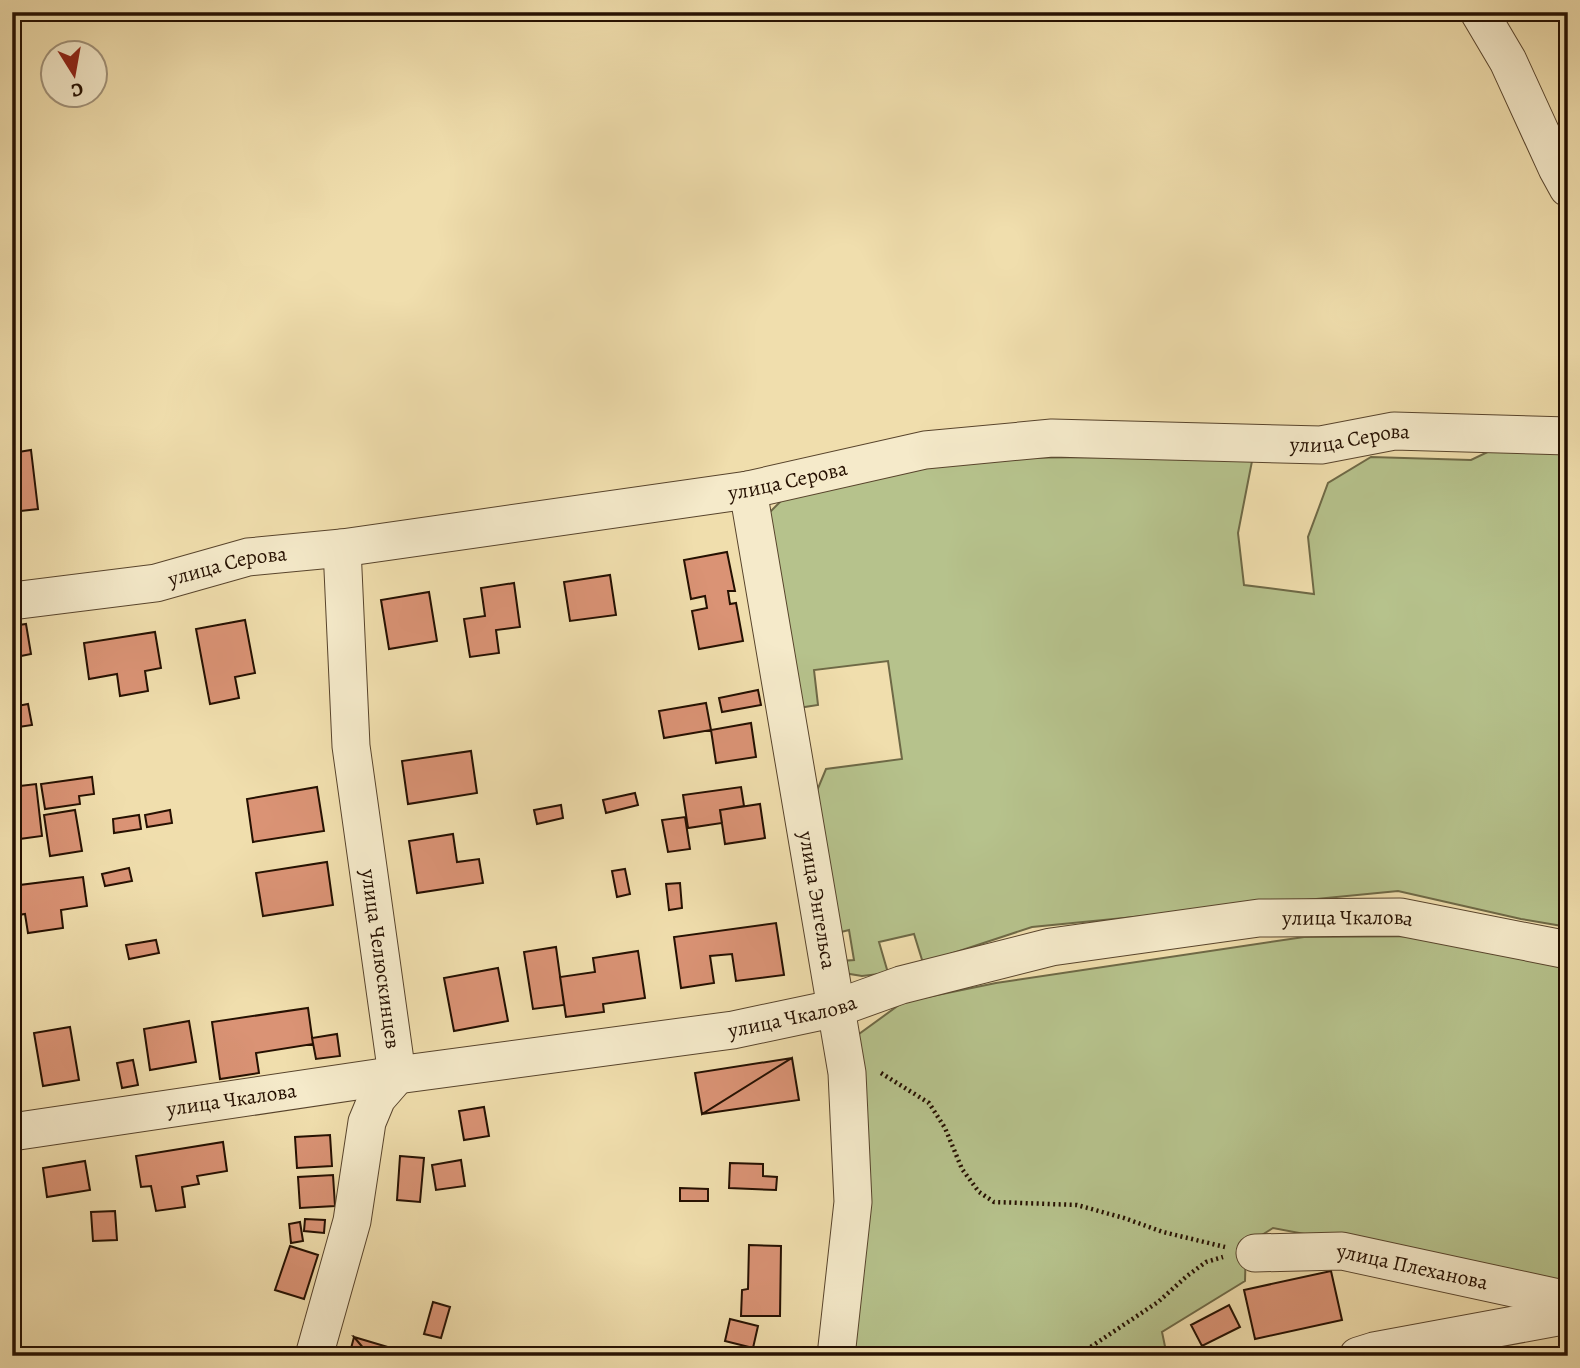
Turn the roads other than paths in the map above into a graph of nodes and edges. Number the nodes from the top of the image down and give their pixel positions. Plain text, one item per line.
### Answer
1 (1479, 12) edge
2 (1568, 188) edge
3 (1568, 436) edge
4 (748, 490) junction
5 (342, 548) junction
6 (12, 601) edge
7 (1568, 950) edge
8 (837, 1008) junction
9 (397, 1074) junction
10 (12, 1132) edge
11 (1255, 1254) road end
12 (1568, 1300) edge
13 (1568, 1315) edge
14 (314, 1356) edge
15 (836, 1356) edge
16 (1358, 1356) edge

1 - 2 street
3 - 4 street, улица Серова
4 - 5 street, улица Серова
4 - 8 street, улица Энгельса
5 - 6 street, улица Серова
5 - 9 street, улица Челюскинцев
7 - 8 street, улица Чкалова
8 - 9 street, улица Чкалова
8 - 15 street, улица Энгельса
9 - 10 street, улица Чкалова
9 - 14 street, улица Челюскинцев
11 - 12 street, улица Плеханова
13 - 16 street

